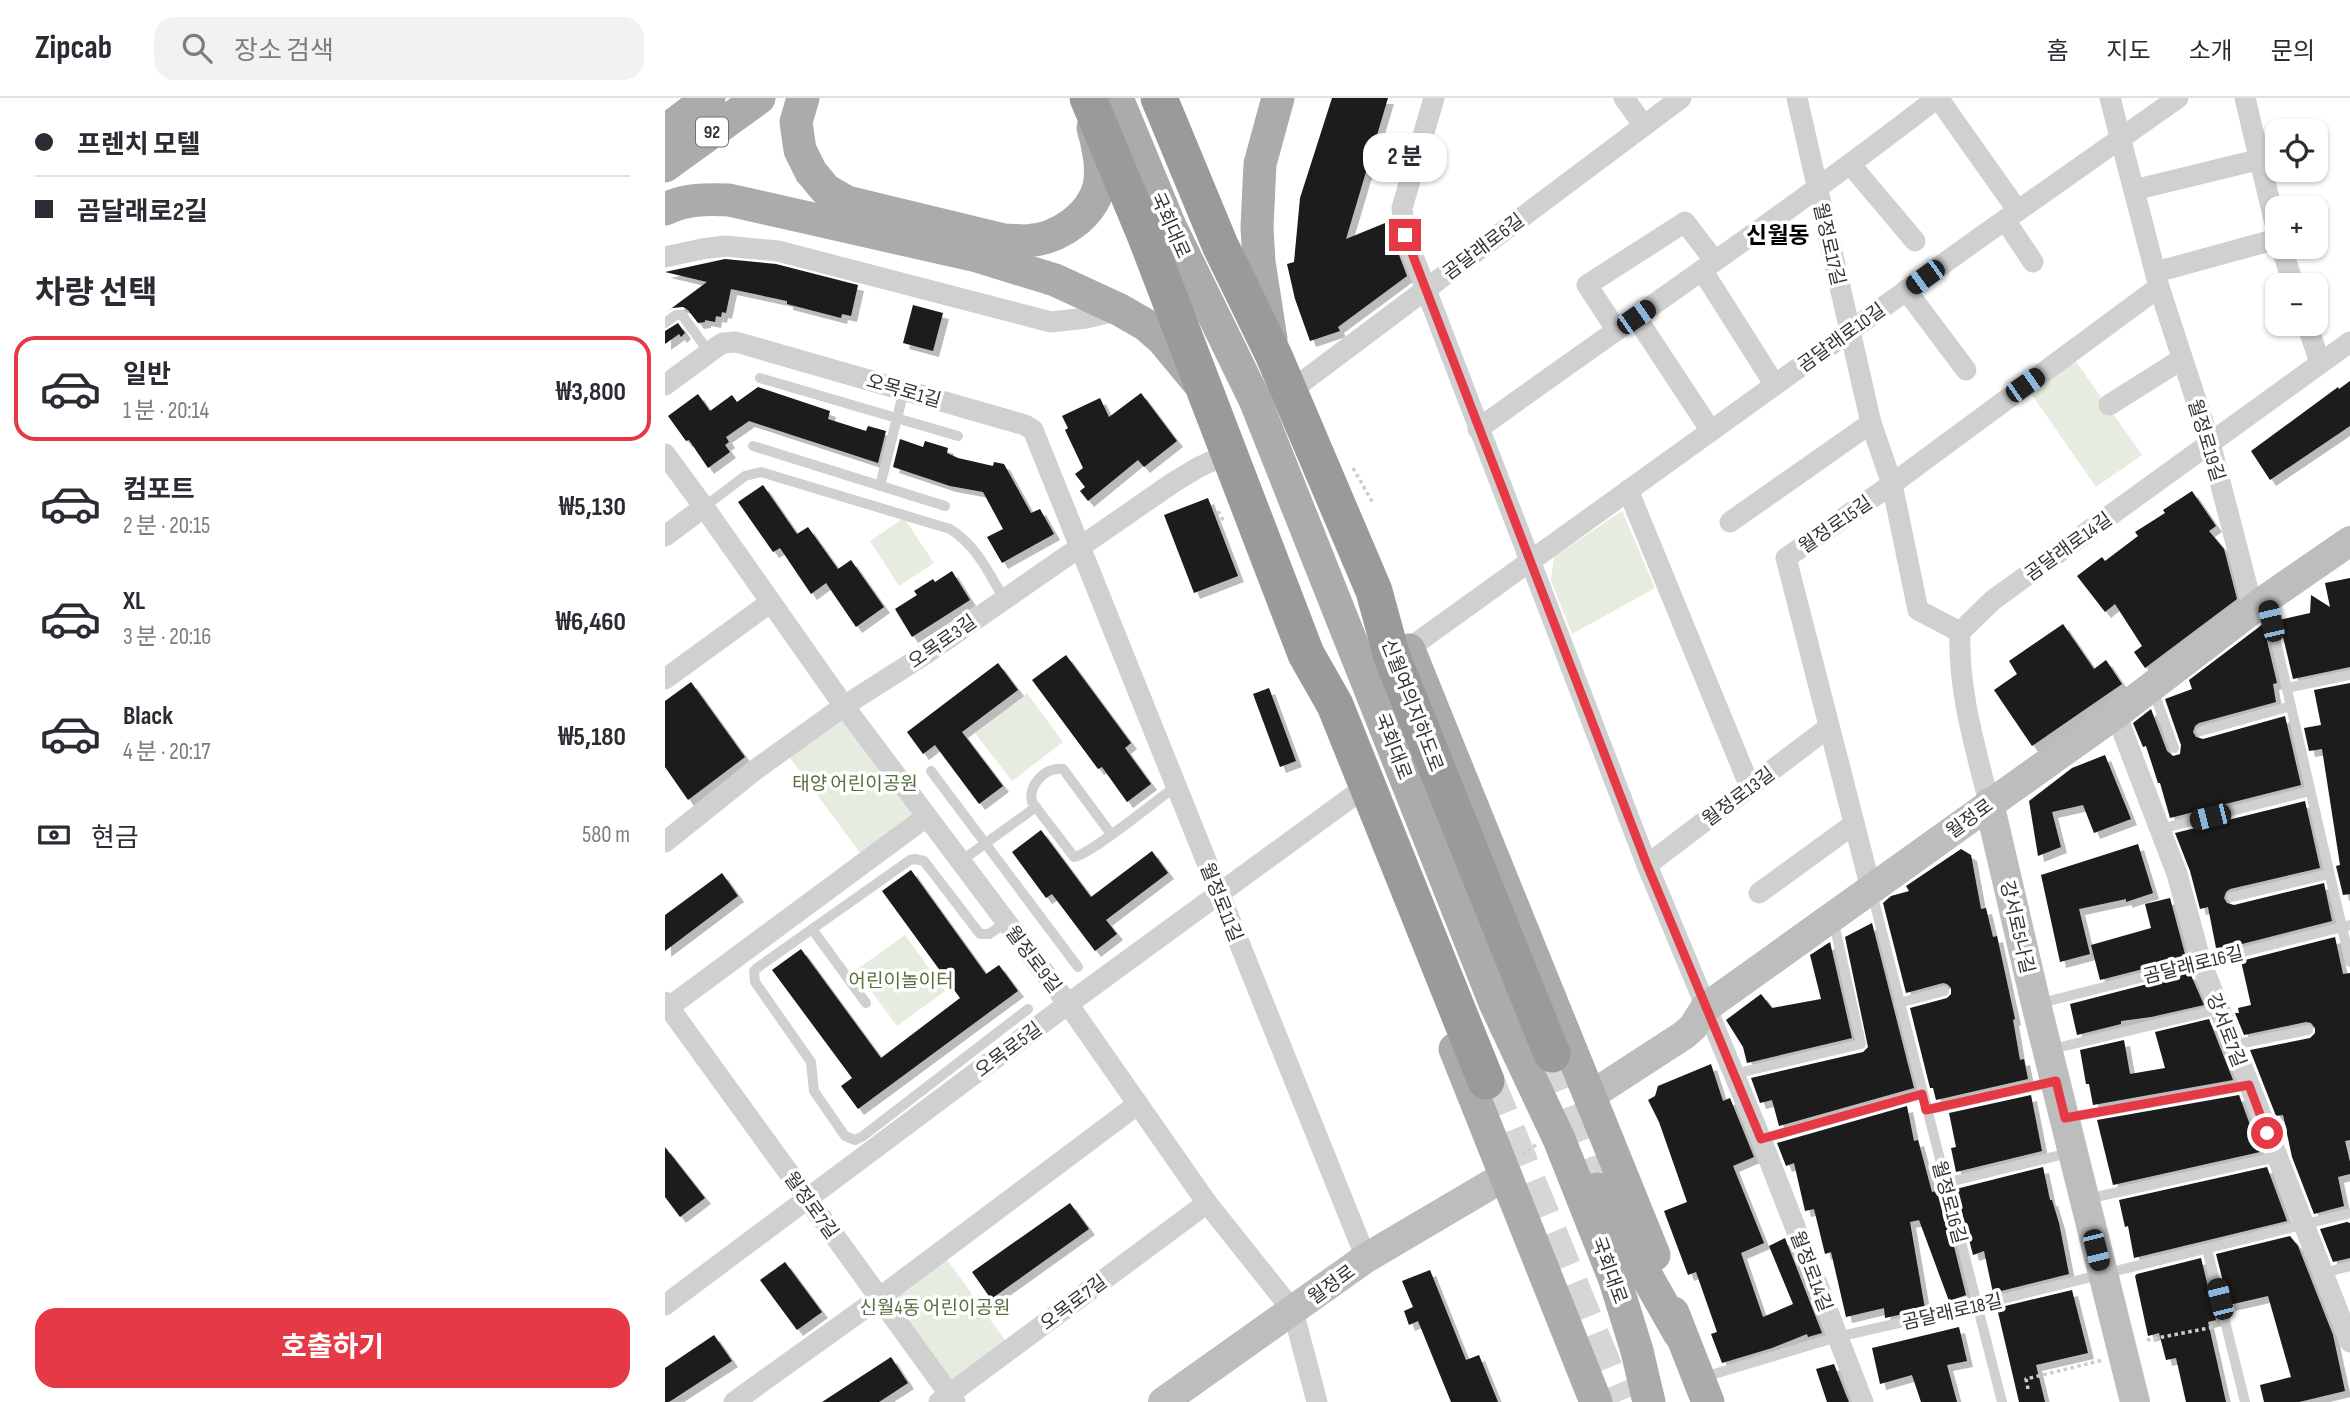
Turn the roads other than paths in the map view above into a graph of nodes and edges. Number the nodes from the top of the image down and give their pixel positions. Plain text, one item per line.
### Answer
1 (709, 98) edge
2 (759, 98) edge
3 (803, 98) edge
4 (1087, 98) edge
5 (1117, 98) edge
6 (1132, 98) edge
7 (1159, 98) edge
8 (1278, 98) edge
9 (1434, 98) edge
10 (1624, 98) edge
11 (1681, 98) edge
12 (1797, 98) edge
13 (1937, 98) edge
14 (2110, 98) edge
15 (2178, 98) edge
16 (2245, 98) edge
17 (1644, 125) junction
18 (665, 131) edge
19 (2120, 141) junction
20 (2265, 150) edge
21 (1850, 164) junction
22 (665, 166) edge
23 (1818, 187) junction
24 (2134, 190) junction
25 (665, 209) edge
26 (2012, 215) junction
27 (1915, 241) dead end
28 (2265, 243) edge
29 (665, 257) edge
30 (2033, 262) dead end
31 (1708, 265) junction
32 (2158, 279) junction
33 (1425, 290) junction
34 (1906, 290) junction
35 (1120, 310) junction
36 (1636, 317) junction
37 (665, 323) edge
38 (1616, 329) junction
39 (1851, 332) junction
40 (2311, 336) edge
41 (2350, 342) edge
42 (709, 352) junction
43 (1274, 356) junction
44 (2182, 359) junction
45 (2321, 363) junction
46 (1966, 370) dead end
47 (760, 378) dead end
48 (1775, 384) junction
49 (665, 386) edge
50 (1204, 389) junction
51 (904, 390) junction
52 (1289, 392) junction
53 (2109, 405) dead end
54 (897, 418) junction
55 (1871, 423) junction
56 (1478, 429) junction
57 (1711, 431) junction
58 (958, 436) dead end
59 (2210, 443) junction
60 (753, 446) dead end
61 (665, 454) edge
62 (1229, 454) junction
63 (1892, 484) junction
64 (880, 486) junction
65 (1629, 490) junction
66 (945, 506) dead end
67 (704, 507) junction
68 (1730, 522) dead end
69 (665, 536) edge
70 (2350, 541) edge
71 (1080, 545) junction
72 (1530, 561) junction
73 (1374, 591) junction
74 (1004, 599) junction
75 (771, 601) junction
76 (2259, 604) junction
77 (1960, 632) junction
78 (1408, 649) junction
79 (1306, 654) junction
80 (2350, 675) edge
81 (665, 679) edge
82 (2152, 688) junction
83 (2286, 688) junction
84 (843, 706) junction
85 (2291, 706) junction
86 (2116, 714) junction
87 (1829, 727) junction
88 (2201, 731) dead end
89 (2174, 748) dead end
90 (931, 771) dead end
91 (1176, 786) junction
92 (1750, 787) junction
93 (2310, 792) junction
94 (1353, 796) junction
95 (1989, 803) junction
96 (1036, 807) junction
97 (926, 817) junction
98 (1854, 824) junction
99 (2160, 829) junction
100 (1111, 834) junction
101 (665, 842) edge
102 (985, 843) junction
103 (961, 861) junction
104 (1647, 865) junction
105 (2329, 874) junction
106 (1871, 889) junction
107 (1759, 894) dead end
108 (1219, 895) junction
109 (2232, 897) dead end
110 (1832, 918) junction
111 (1007, 922) junction
112 (2345, 926) edge
113 (812, 929) junction
114 (2201, 962) junction
115 (2350, 962) edge
116 (1078, 967) dead end
117 (1944, 991) dead end
118 (866, 1003) dead end
119 (1899, 1003) junction
120 (1068, 1004) junction
121 (2036, 1004) junction
122 (666, 1007) edge
123 (1705, 1008) junction
124 (1028, 1009) dead end
125 (2219, 1009) junction
126 (2308, 1030) dead end
127 (2233, 1045) junction
128 (2048, 1050) junction
129 (1552, 1054) tunnel mouth
130 (1734, 1074) junction
131 (1486, 1081) tunnel mouth
132 (2056, 1081) junction
133 (2249, 1085) junction
134 (1922, 1094) junction
135 (1590, 1096) junction
136 (1138, 1104) junction
137 (1926, 1110) junction
138 (2065, 1118) junction
139 (1761, 1139) junction
140 (2072, 1153) junction
141 (2276, 1157) junction
142 (1505, 1176) junction
143 (1945, 1183) junction
144 (807, 1199) junction
145 (2084, 1199) junction
146 (1207, 1203) junction
147 (2350, 1213) edge
148 (2304, 1225) junction
149 (2207, 1249) junction
150 (1366, 1258) junction
151 (2350, 1266) edge
152 (2323, 1273) junction
153 (2103, 1275) junction
154 (879, 1298) junction
155 (665, 1305) edge
156 (1977, 1305) junction
157 (1293, 1311) junction
158 (1679, 1333) junction
159 (1837, 1337) junction
160 (2350, 1342) edge
161 (1703, 1390) edge
162 (947, 1399) edge
163 (734, 1402) edge
164 (1163, 1402) edge
165 (1317, 1402) edge
166 (1596, 1402) edge
167 (1649, 1402) edge
168 (1863, 1402) edge
169 (2002, 1402) edge
170 (2134, 1402) edge
171 (2245, 1402) edge

1 - 18 main road, 92
2 - 22 main road, 92
3 - 4 main road
4 - 50 highway
5 - 167 main road, 국회대로
6 - 158 main road, 국회대로
7 - 43 highway, 신월여의지하도로
8 - 43 main road
9 - 33 street
10 - 17 street
11 - 17 street, 곰달래로6길
12 - 23 street, 월정로17길
13 - 21 street, 월정로17길
13 - 26 street
14 - 19 street, 월정로19길
15 - 19 street, 곰달래로10길
16 - 20 street
17 - 33 street, 곰달래로6길
19 - 24 street, 월정로19길
19 - 26 street, 곰달래로10길
20 - 24 street
21 - 23 street, 월정로17길
21 - 27 street
23 - 31 street
23 - 39 street, 월정로17길
24 - 32 street, 월정로19길
25 - 35 main road
26 - 30 street
26 - 34 street, 곰달래로10길
28 - 32 street
29 - 35 street
31 - 36 street
31 - 38 street
31 - 48 street
32 - 44 street, 월정로19길
32 - 63 street, 월정로15길
33 - 52 street, 곰달래로6길
33 - 56 street
34 - 39 street, 곰달래로10길
34 - 46 street
35 - 50 main road
36 - 38 street
36 - 57 street
37 - 42 lane
38 - 56 street
39 - 48 street, 곰달래로10길
39 - 55 street, 월정로17길
40 - 45 street
41 - 45 street, 곰달래로14길
42 - 49 street, 오목로1길
42 - 51 street, 오목로1길
43 - 52 highway, 신월여의지하도로
44 - 53 street
44 - 59 street, 월정로19길
45 - 59 street, 곰달래로14길
47 - 54 lane
48 - 57 street, 곰달래로10길
50 - 62 highway
51 - 54 lane
51 - 71 street, 오목로1길
52 - 73 highway, 신월여의지하도로
54 - 58 lane
54 - 64 lane
55 - 63 street, 월정로17길
55 - 68 street
56 - 72 street
57 - 65 street, 곰달래로10길
59 - 76 street, 월정로19길
59 - 77 street, 곰달래로14길
60 - 64 lane
61 - 67 street, 월정로9길
62 - 71 street, 오목로3길
62 - 79 highway
63 - 77 street, 월정로17길
63 - 87 street, 월정로15길
64 - 66 lane
65 - 72 street, 곰달래로10길
65 - 92 street
67 - 69 street
67 - 74 lane
67 - 75 street, 월정로9길
70 - 76 street, 월정로
71 - 74 street, 오목로3길
71 - 91 street, 월정로11길
72 - 78 street, 곰달래로10길
72 - 104 street
73 - 78 main road
73 - 129 highway, 신월여의지하도로
74 - 84 street, 오목로3길
75 - 81 street
75 - 84 street, 월정로9길
76 - 82 street, 월정로
76 - 83 lane
77 - 95 street
78 - 135 main road
79 - 94 main road
79 - 131 highway
80 - 83 lane
82 - 86 street, 월정로
82 - 89 lane
83 - 85 lane
84 - 97 street, 월정로9길
84 - 101 street, 오목로3길
85 - 88 lane
85 - 93 lane
86 - 95 street, 월정로
86 - 99 street, 강서로7길
87 - 92 street, 월정로13길
87 - 98 street, 월정로15길
90 - 102 lane
91 - 100 lane
91 - 108 street, 월정로11길
92 - 104 street, 월정로13길
93 - 99 lane
93 - 105 lane
94 - 108 street, 오목로5길
94 - 142 main road
95 - 106 street, 월정로
95 - 121 street, 강서로5나길
96 - 100 lane
96 - 100 lane
96 - 102 lane
97 - 103 street, 월정로9길
97 - 122 street
98 - 106 street, 월정로15길
98 - 107 street
99 - 114 street, 강서로7길
102 - 103 lane
102 - 116 lane
103 - 111 street, 월정로9길
104 - 123 street
105 - 109 lane
105 - 112 lane
106 - 110 street, 월정로
106 - 119 lane, 월정로16길
108 - 120 street, 오목로5길
108 - 150 street, 월정로11길
110 - 123 street, 월정로
110 - 130 lane
111 - 113 lane
111 - 120 street, 월정로9길
112 - 114 lane, 곰달래로16길
112 - 115 lane
113 - 118 lane
113 - 124 lane
114 - 121 lane, 곰달래로16길
114 - 125 street, 강서로7길
117 - 119 lane
119 - 134 lane, 월정로16길
120 - 136 street, 월정로9길
120 - 144 street, 오목로5길
121 - 128 street, 강서로5나길
122 - 144 street, 월정로7길
123 - 130 street, 월정로14길
123 - 135 street, 월정로
125 - 127 street, 강서로7길
125 - 128 lane
126 - 127 lane
127 - 133 street, 강서로7길
128 - 132 street, 강서로5나길
130 - 139 street, 월정로14길
132 - 137 lane
132 - 138 street, 강서로5나길
133 - 138 lane
133 - 141 street, 강서로7길
134 - 137 lane, 월정로16길
134 - 139 lane
135 - 158 main road
136 - 146 street, 월정로9길
136 - 154 street
137 - 143 lane, 월정로16길
138 - 140 street, 강서로5나길
139 - 159 street, 월정로14길
140 - 143 lane
140 - 145 street, 강서로5나길
141 - 145 lane
141 - 148 street, 강서로7길
142 - 150 street, 월정로
142 - 166 main road
143 - 156 lane, 월정로16길
144 - 154 street, 월정로7길
144 - 155 street, 오목로5길
145 - 153 street, 강서로5나길
146 - 157 street, 월정로9길
146 - 162 street, 오목로7길
147 - 148 lane, 곰달래로18길
148 - 149 lane, 곰달래로18길
148 - 152 street, 강서로7길
149 - 153 lane, 곰달래로18길
149 - 171 lane
150 - 157 street, 월정로
151 - 152 lane
152 - 160 street, 강서로7길
153 - 156 lane, 곰달래로18길
153 - 170 street, 강서로5나길
154 - 162 street, 월정로7길
154 - 163 street
156 - 159 lane, 곰달래로18길
156 - 169 lane, 월정로16길
157 - 164 street, 월정로
157 - 165 street
158 - 161 main road
159 - 161 lane, 곰달래로18길
159 - 168 street, 월정로14길

